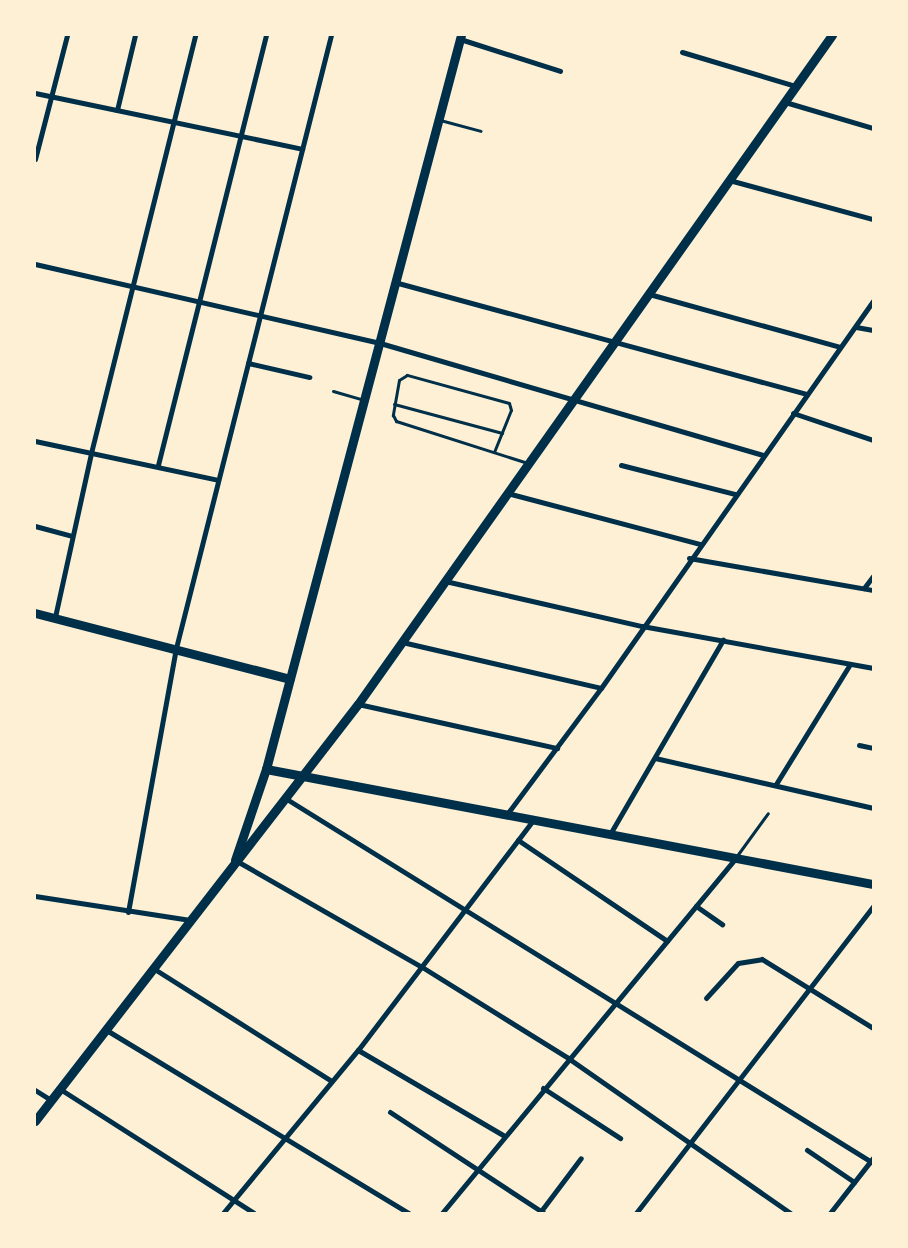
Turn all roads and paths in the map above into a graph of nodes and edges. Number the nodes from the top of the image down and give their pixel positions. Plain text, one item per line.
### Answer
1 (67, 35) edge
2 (135, 35) edge
3 (195, 35) edge
4 (266, 35) edge
5 (331, 35) edge
6 (832, 35) edge
7 (460, 37) edge
8 (682, 52) dead end
9 (560, 71) dead end
10 (795, 86) junction
11 (35, 93) edge
12 (51, 96) junction
13 (784, 102) junction
14 (117, 110) junction
15 (439, 120) junction
16 (174, 122) junction
17 (873, 128) edge
18 (481, 132) dead end
19 (240, 136) junction
20 (302, 149) junction
21 (35, 159) edge
22 (729, 180) junction
23 (873, 219) edge
24 (35, 264) edge
25 (398, 283) junction
26 (133, 286) junction
27 (649, 294) junction
28 (196, 300) junction
29 (873, 301) edge
30 (260, 314) junction
31 (856, 327) junction
32 (873, 330) edge
33 (615, 342) junction
34 (380, 343) junction
35 (840, 347) junction
36 (248, 363) junction
37 (308, 377) dead end
38 (333, 391) dead end
39 (807, 394) junction
40 (364, 400) junction
41 (573, 400) junction
42 (394, 404) junction
43 (793, 413) junction
44 (502, 433) junction
45 (873, 440) edge
46 (35, 441) edge
47 (494, 452) junction
48 (91, 453) junction
49 (763, 455) junction
50 (528, 463) junction
51 (158, 465) junction
52 (621, 465) dead end
53 (218, 480) junction
54 (507, 493) junction
55 (736, 494) junction
56 (35, 526) edge
57 (72, 536) junction
58 (700, 544) junction
59 (689, 558) junction
60 (873, 576) edge
61 (445, 581) junction
62 (864, 588) junction
63 (873, 590) edge
64 (35, 613) edge
65 (55, 617) junction
66 (642, 626) junction
67 (723, 640) junction
68 (402, 642) junction
69 (176, 648) junction
70 (850, 664) junction
71 (873, 668) edge
72 (290, 679) junction
73 (601, 688) junction
74 (358, 704) junction
75 (858, 745) dead end
76 (557, 748) junction
77 (873, 748) edge
78 (655, 758) junction
79 (266, 769) junction
80 (303, 778) junction
81 (776, 784) junction
82 (285, 798) junction
83 (873, 808) edge
84 (768, 813) dead end
85 (508, 814) junction
86 (534, 819) junction
87 (610, 834) junction
88 (518, 840) junction
89 (735, 859) junction
90 (235, 860) junction
91 (873, 884) edge
92 (35, 896) edge
93 (696, 906) junction
94 (873, 906) edge
95 (465, 907) junction
96 (128, 912) junction
97 (191, 920) junction
98 (722, 924) dead end
99 (667, 941) junction
100 (422, 967) junction
101 (156, 970) junction
102 (809, 986) junction
103 (706, 998) dead end
104 (618, 1001) junction
105 (873, 1028) edge
106 (108, 1031) junction
107 (358, 1050) junction
108 (568, 1058) junction
109 (740, 1077) junction
110 (330, 1080) junction
111 (543, 1088) junction
112 (60, 1089) junction
113 (35, 1090) edge
114 (51, 1100) junction
115 (390, 1112) dead end
116 (35, 1121) edge
117 (503, 1135) junction
118 (620, 1138) dead end
119 (282, 1140) junction
120 (691, 1143) junction
121 (807, 1150) dead end
122 (581, 1158) dead end
123 (872, 1161) edge
124 (476, 1170) junction
125 (854, 1182) junction
126 (234, 1200) junction
127 (543, 1212) edge
128 (223, 1213) edge
129 (254, 1213) edge
130 (409, 1213) edge
131 (442, 1213) edge
132 (636, 1213) edge
133 (790, 1213) edge
134 (830, 1213) edge

1 - 12 street
2 - 14 street
3 - 16 street
4 - 19 street
5 - 20 street
6 - 10 main road
7 - 9 street
7 - 15 main road
8 - 10 street
10 - 13 main road
11 - 12 street
12 - 14 street
12 - 21 street
13 - 17 street
13 - 22 main road
14 - 16 street
15 - 18 lane
15 - 25 main road
16 - 19 street
16 - 26 street
19 - 20 street
19 - 28 street
20 - 30 street
22 - 23 street
22 - 27 main road
24 - 26 street
25 - 33 street
25 - 34 main road
26 - 28 street
26 - 48 street
27 - 33 main road
27 - 35 street
28 - 30 street
28 - 51 street
29 - 31 street
30 - 34 street
30 - 36 street
31 - 32 street
31 - 35 street
33 - 39 street
33 - 41 main road
34 - 40 main road
34 - 41 street
35 - 39 street
36 - 37 street
36 - 53 street
38 - 40 lane
39 - 43 street
40 - 72 main road
41 - 49 street
41 - 50 main road
42 - 44 lane
42 - 44 lane
42 - 47 lane
43 - 45 street
43 - 49 street
44 - 47 lane
46 - 48 street
47 - 50 lane
48 - 51 street
48 - 57 street
49 - 55 street
50 - 54 main road
51 - 53 street
52 - 55 street
53 - 69 street
54 - 58 street
54 - 61 main road
55 - 58 street
56 - 57 street
57 - 65 street
58 - 59 street
59 - 62 street
59 - 66 street
60 - 62 street
61 - 66 street
61 - 68 main road
62 - 63 street
64 - 65 main road
65 - 69 main road
66 - 67 street
66 - 73 street
67 - 70 street
67 - 78 street
68 - 73 street
68 - 74 main road
69 - 72 main road
69 - 96 street
70 - 71 street
70 - 81 street
72 - 79 main road
73 - 76 street
74 - 76 street
74 - 80 main road
75 - 77 street
76 - 85 street
78 - 81 street
78 - 87 street
79 - 80 main road
79 - 90 main road
80 - 82 main road
80 - 85 main road
81 - 83 street
82 - 90 main road
82 - 95 street
84 - 89 lane
85 - 86 main road
86 - 87 main road
86 - 88 street
87 - 89 main road
88 - 95 street
88 - 99 street
89 - 91 main road
89 - 93 street
90 - 97 main road
90 - 100 street
92 - 96 street
93 - 98 street
93 - 99 street
94 - 102 street
95 - 100 street
95 - 104 street
96 - 97 street
97 - 101 main road
99 - 104 street
100 - 107 street
100 - 108 street
101 - 106 main road
101 - 110 street
102 - 103 street
102 - 105 street
102 - 109 street
104 - 108 street
104 - 109 street
106 - 112 main road
106 - 119 street
107 - 110 street
107 - 117 street
108 - 111 street
108 - 120 street
109 - 120 street
109 - 123 street
110 - 119 street
111 - 117 street
111 - 118 street
112 - 114 main road
112 - 126 street
113 - 114 street
114 - 116 main road
115 - 124 street
117 - 124 street
119 - 126 street
119 - 130 street
120 - 132 street
120 - 133 street
121 - 125 street
122 - 127 street
123 - 125 street
124 - 127 street
124 - 131 street
125 - 134 street
126 - 128 street
126 - 129 street

